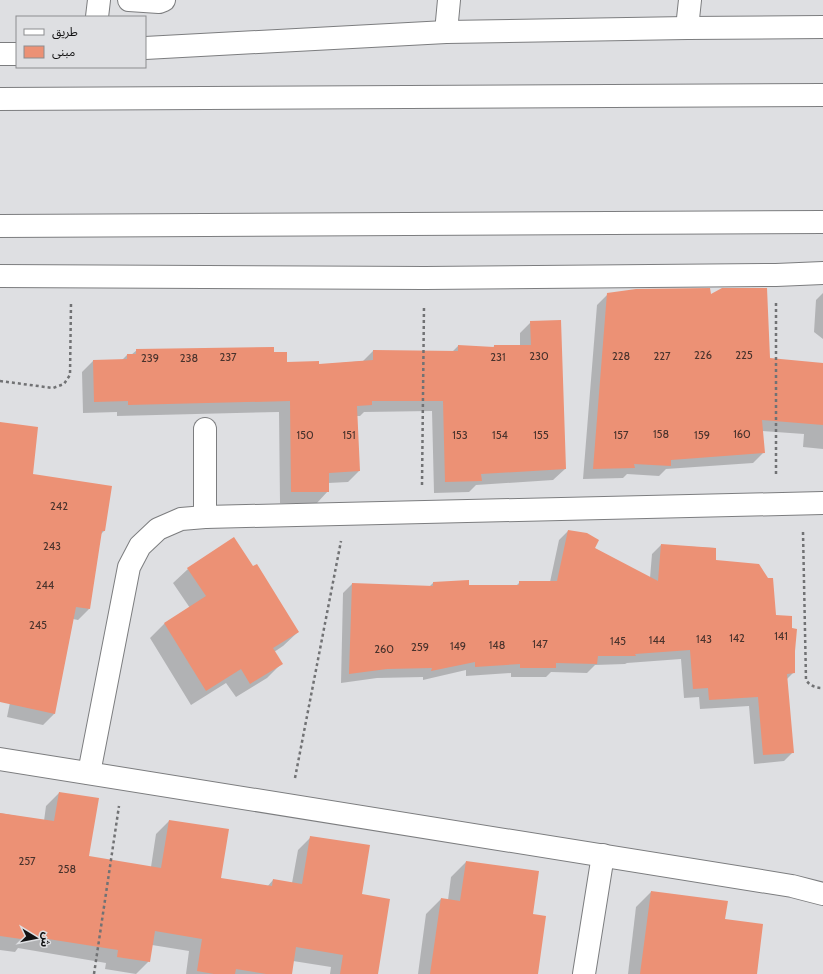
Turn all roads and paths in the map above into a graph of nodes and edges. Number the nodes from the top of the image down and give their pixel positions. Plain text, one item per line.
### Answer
1 (99, 0) edge
2 (129, 0) edge
3 (164, 0) edge
4 (449, 0) edge
5 (690, 0) edge
6 (97, 16) edge
7 (823, 27) edge
8 (687, 28) junction
9 (446, 32) junction
10 (146, 48) edge
11 (0, 54) edge
12 (16, 54) edge
13 (823, 95) edge
14 (0, 99) edge
15 (823, 222) edge
16 (0, 226) edge
17 (823, 272) edge
18 (776, 275) junction
19 (0, 276) edge
20 (72, 276) junction
21 (425, 278) junction
22 (0, 381) edge
23 (205, 429) dead end
24 (812, 503) edge
25 (776, 504) junction
26 (421, 512) junction
27 (347, 513) junction
28 (205, 517) junction
29 (823, 688) edge
30 (0, 759) edge
31 (89, 773) junction
32 (123, 779) junction
33 (290, 806) junction
34 (603, 855) junction
35 (823, 894) edge
36 (94, 974) edge
37 (584, 974) edge

1 - 6 street
2 - 3 street
4 - 9 street
5 - 8 street
7 - 8 street
8 - 9 street
9 - 10 street
11 - 12 street
13 - 14 street
15 - 16 street
17 - 18 street
18 - 21 street
18 - 25 path
19 - 20 street
20 - 21 street
20 - 22 path
21 - 26 path
23 - 28 street
24 - 25 street
24 - 29 path
25 - 26 street
26 - 27 street
27 - 28 street
27 - 33 path
28 - 31 street
30 - 31 street
31 - 32 street
32 - 33 street
32 - 36 path
33 - 34 street
34 - 35 street
34 - 37 street

